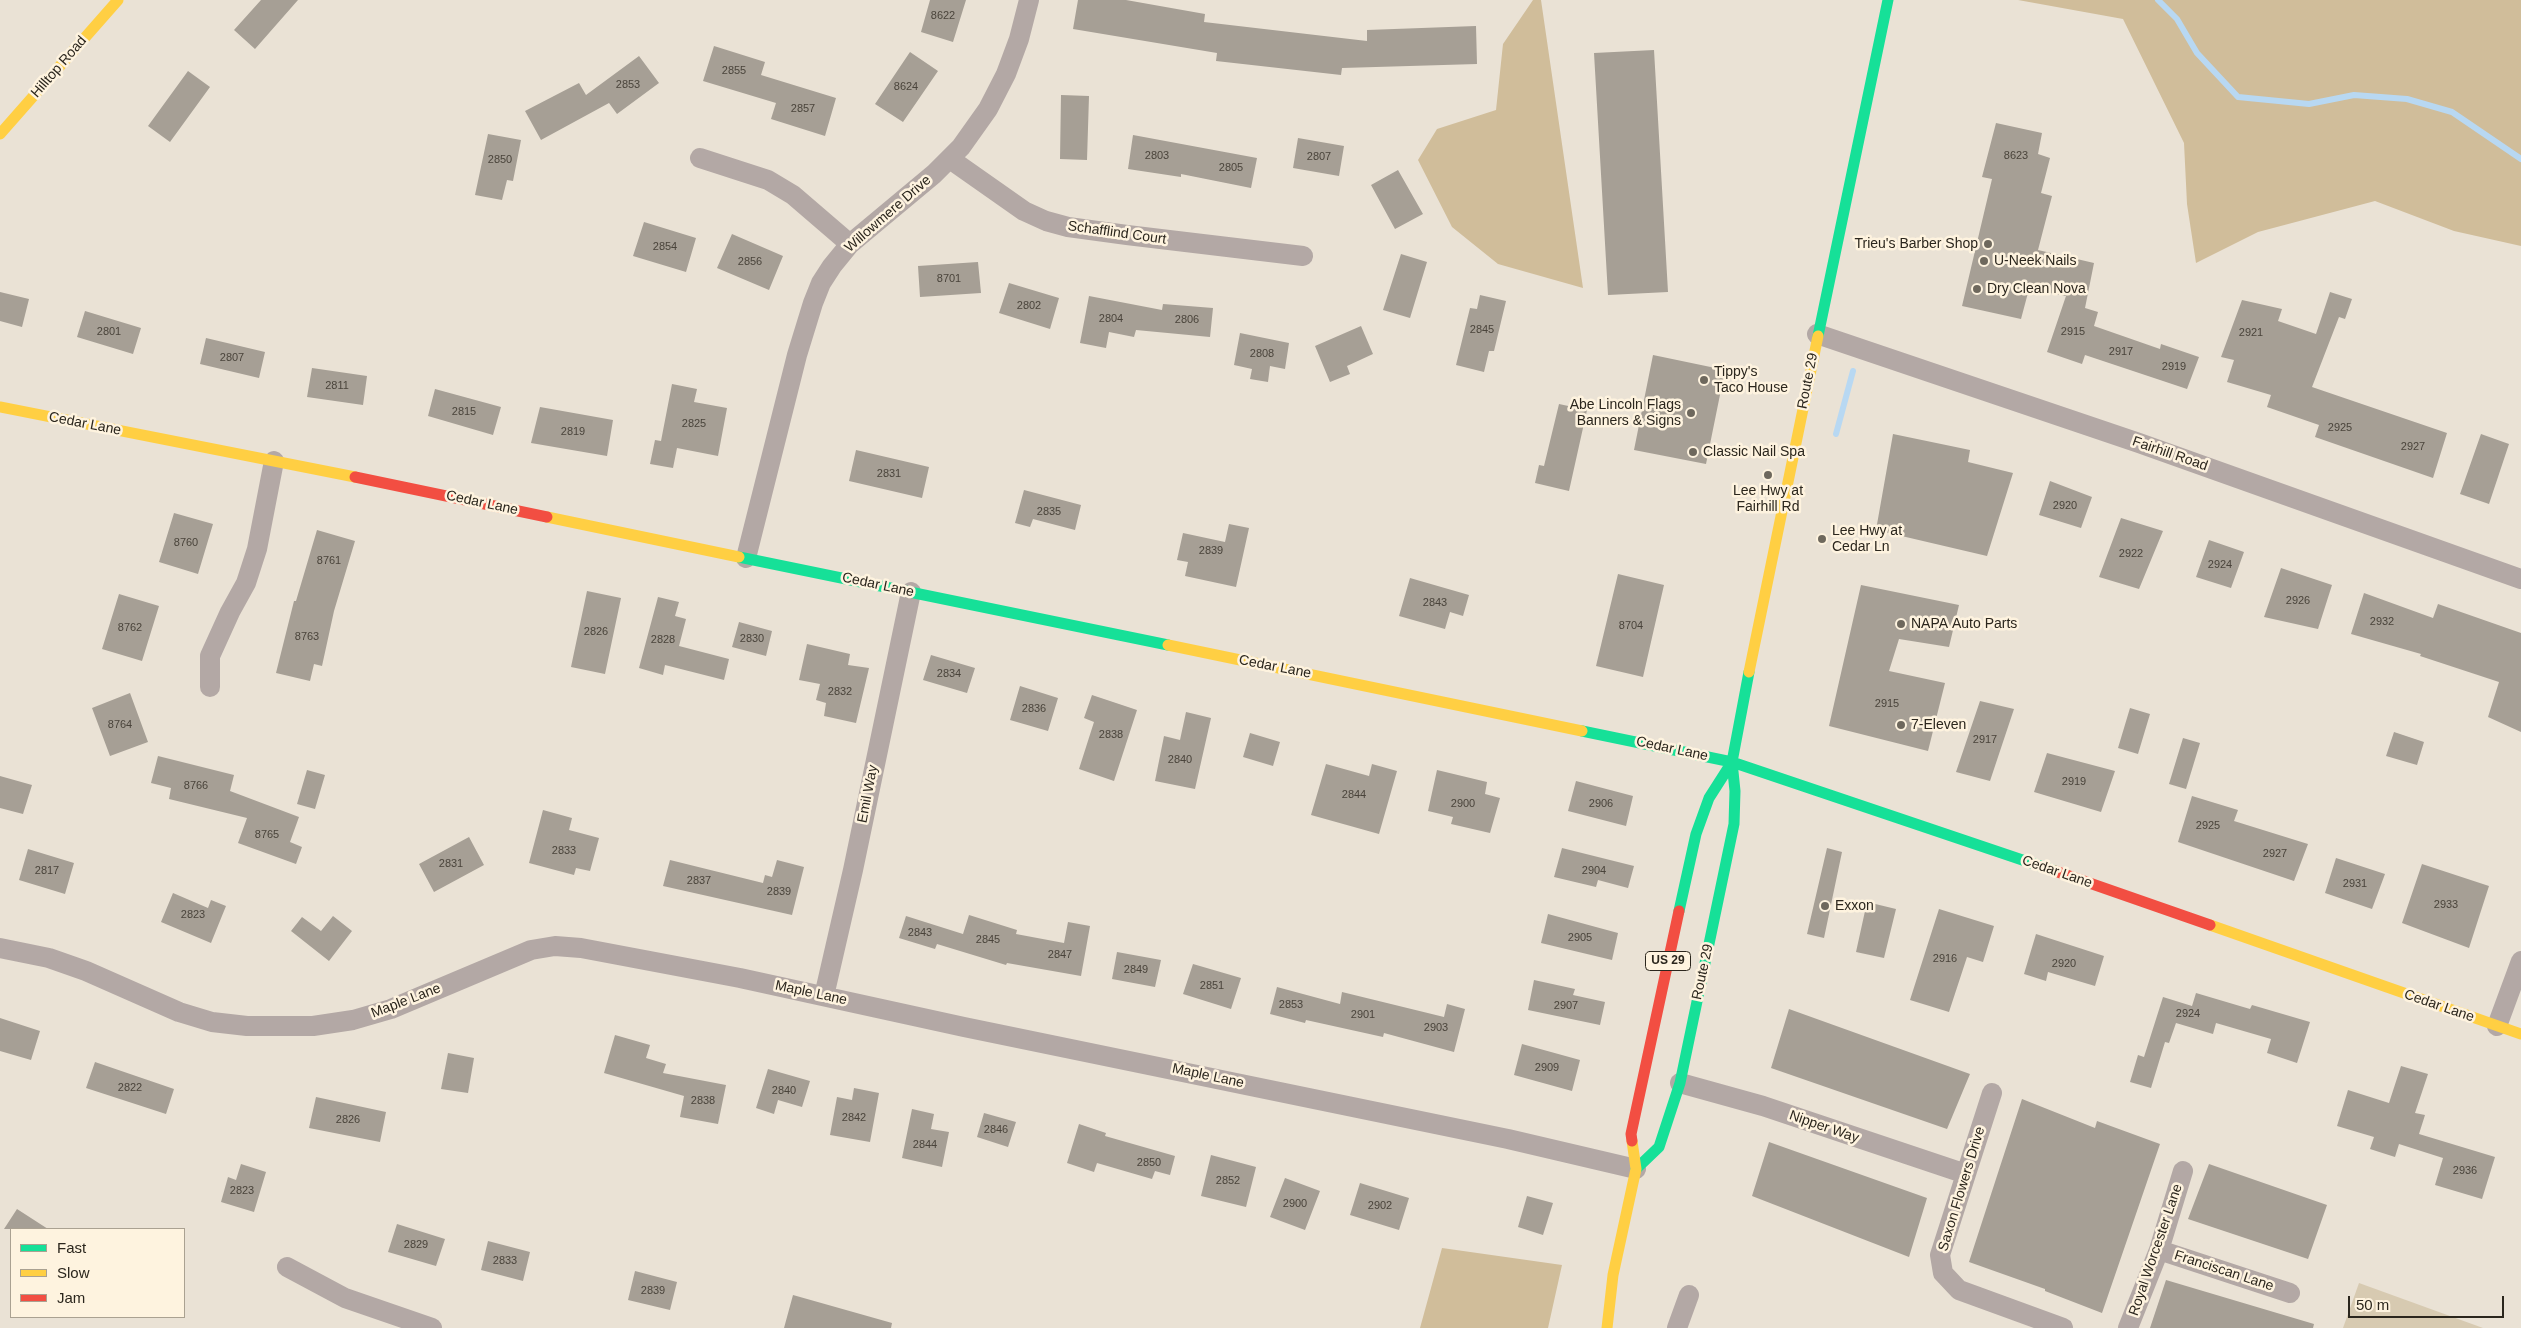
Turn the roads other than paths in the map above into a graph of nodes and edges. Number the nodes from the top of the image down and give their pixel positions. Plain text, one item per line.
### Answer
1 (1029, 0) edge
2 (1888, 0) edge
3 (107, 4) edge
4 (0, 134) edge
5 (700, 158) dead end
6 (950, 159) junction
7 (850, 244) junction
8 (1303, 256) dead end
9 (1817, 334) junction
10 (0, 407) edge
11 (274, 461) junction
12 (746, 558) junction
13 (2521, 579) edge
14 (911, 592) junction
15 (210, 687) dead end
16 (1732, 762) junction
17 (0, 948) edge
18 (2521, 961) edge
19 (824, 996) junction
20 (2497, 1026) junction
21 (2521, 1034) edge
22 (1680, 1083) junction
23 (1992, 1093) dead end
24 (1636, 1169) junction
25 (2183, 1171) dead end
26 (1966, 1174) junction
27 (2158, 1250) junction
28 (287, 1267) dead end
29 (2290, 1293) dead end
30 (1689, 1295) dead end
31 (432, 1328) edge
32 (1607, 1328) edge
33 (1677, 1328) edge
34 (2063, 1328) edge
35 (2128, 1328) edge

1 - 6 street, Willowmere Drive
2 - 9 main road, Route 29 / US 29
3 - 4 main road, Hilltop Road
5 - 7 street
6 - 7 street, Willowmere Drive
6 - 8 street, Schafflind Court
7 - 12 street, Willowmere Drive
9 - 13 street, Fairhill Road
9 - 16 main road, Route 29 / US 29
10 - 11 main road, Cedar Lane
11 - 12 main road, Cedar Lane
11 - 15 street
12 - 14 main road, Cedar Lane
14 - 16 main road, Cedar Lane
14 - 19 street, Emil Way
16 - 20 main road, Cedar Lane
16 - 22 main road, Route 29 / US 29
16 - 24 main road, Route 29 / US 29
17 - 19 street, Maple Lane
18 - 20 street
19 - 24 street, Maple Lane
20 - 21 main road, Cedar Lane
22 - 24 main road, Route 29 / US 29
22 - 26 street, Nipper Way
23 - 26 street, Saxon Flowers Drive
24 - 32 main road, Route 29 / US 29
25 - 27 street, Royal Worcester Lane
26 - 34 street, Saxon Flowers Drive
27 - 29 street, Franciscan Lane
27 - 35 street, Royal Worcester Lane
28 - 31 street
30 - 33 street

